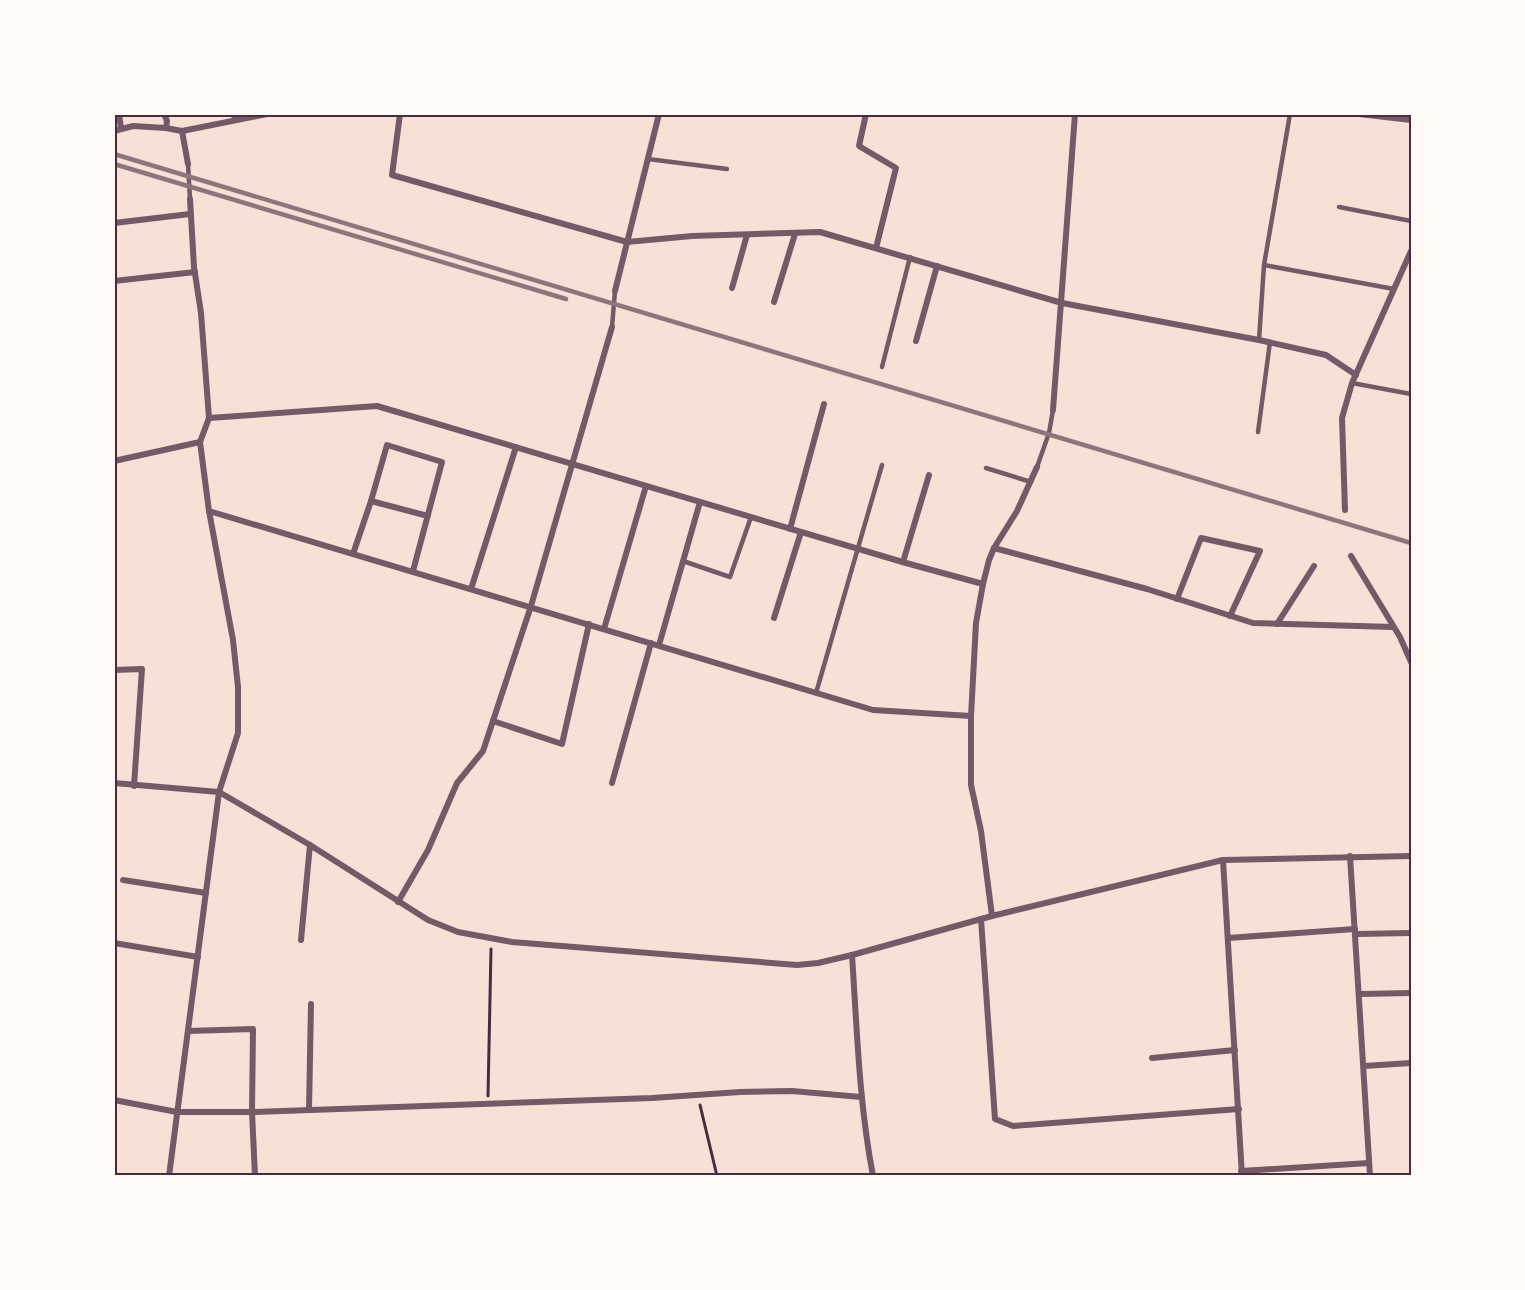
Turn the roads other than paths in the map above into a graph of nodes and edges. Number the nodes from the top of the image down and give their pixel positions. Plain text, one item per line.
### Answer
1 (119, 114) edge
2 (164, 114) edge
3 (267, 114) edge
4 (400, 114) edge
5 (659, 114) edge
6 (866, 114) edge
7 (1076, 114) edge
8 (1290, 114) edge
9 (1359, 114) edge
10 (234, 117) edge
11 (1411, 120) edge
12 (122, 128) junction
13 (166, 128) junction
14 (114, 131) edge
15 (182, 131) junction
16 (648, 159) junction
17 (188, 164) joint
18 (727, 169) dead end
19 (190, 199) joint
20 (1339, 207) dead end
21 (190, 214) junction
22 (1411, 221) edge
23 (114, 223) edge
24 (795, 234) junction
25 (747, 235) junction
26 (627, 242) junction
27 (876, 248) junction
28 (1411, 251) edge
29 (910, 257) junction
30 (1264, 265) junction
31 (937, 266) junction
32 (195, 272) junction
33 (114, 281) edge
34 (732, 288) dead end
35 (1394, 289) junction
36 (615, 291) joint
37 (774, 302) dead end
38 (1062, 303) junction
39 (612, 327) joint
40 (1258, 340) junction
41 (916, 341) dead end
42 (1270, 342) junction
43 (882, 367) dead end
44 (1356, 375) junction
45 (1352, 383) junction
46 (1411, 394) edge
47 (824, 404) dead end
48 (1053, 410) joint
49 (209, 418) junction
50 (1258, 432) dead end
51 (200, 442) junction
52 (516, 447) junction
53 (114, 461) edge
54 (572, 464) junction
55 (882, 465) dead end
56 (1037, 467) joint
57 (986, 468) dead end
58 (929, 475) dead end
59 (1031, 482) junction
60 (646, 486) junction
61 (370, 501) junction
62 (700, 502) junction
63 (1345, 510) dead end
64 (209, 511) junction
65 (428, 516) junction
66 (751, 517) junction
67 (790, 529) junction
68 (801, 532) junction
69 (994, 548) junction
70 (857, 549) junction
71 (353, 554) junction
72 (1351, 556) dead end
73 (683, 561) junction
74 (903, 562) junction
75 (1314, 566) dead end
76 (412, 571) junction
77 (983, 584) junction
78 (471, 589) junction
79 (1177, 598) junction
80 (531, 606) junction
81 (1230, 616) junction
82 (774, 618) dead end
83 (589, 624) junction
84 (1277, 624) junction
85 (1393, 627) junction
86 (604, 629) junction
87 (651, 643) junction
88 (659, 645) junction
89 (1411, 663) edge
90 (114, 670) edge
91 (816, 693) junction
92 (971, 716) junction
93 (493, 721) junction
94 (114, 783) edge
95 (612, 783) dead end
96 (134, 786) junction
97 (219, 792) junction
98 (310, 844) junction
99 (1350, 856) junction
100 (1411, 856) edge
101 (1223, 860) junction
102 (123, 880) dead end
103 (206, 893) junction
104 (398, 902) junction
105 (992, 916) junction
106 (981, 919) junction
107 (1355, 931) junction
108 (1411, 933) edge
109 (1228, 938) junction
110 (301, 940) dead end
111 (114, 943) edge
112 (852, 955) junction
113 (198, 957) junction
114 (1411, 993) edge
115 (1360, 994) junction
116 (311, 1004) dead end
117 (188, 1030) junction
118 (1235, 1050) junction
119 (1152, 1058) dead end
120 (1411, 1063) edge
121 (1364, 1066) junction
122 (861, 1097) junction
123 (114, 1100) edge
124 (1239, 1109) junction
125 (309, 1110) junction
126 (177, 1112) junction
127 (252, 1112) junction
128 (1369, 1163) junction
129 (1241, 1174) edge
130 (169, 1176) edge
131 (255, 1176) edge
132 (873, 1176) edge
133 (1370, 1176) edge

1 - 12 street
2 - 13 street
3 - 10 street
4 - 26 street
5 - 16 street
6 - 27 street
7 - 38 street
8 - 30 lane
9 - 11 street
10 - 15 street
12 - 13 street
12 - 14 street
13 - 15 street
15 - 17 street
16 - 18 lane
16 - 26 street
17 - 19 lane
19 - 21 street
20 - 22 lane
21 - 23 street
21 - 32 street
24 - 25 street
24 - 27 street
24 - 37 street
25 - 26 street
25 - 34 street
26 - 36 street
27 - 29 street
28 - 35 street
29 - 31 street
29 - 43 lane
30 - 35 lane
30 - 40 lane
31 - 38 street
31 - 41 street
32 - 33 street
32 - 49 street
35 - 44 street
36 - 39 lane
38 - 40 street
38 - 48 street
39 - 54 street
40 - 42 street
42 - 44 street
42 - 50 lane
44 - 45 street
45 - 46 lane
45 - 63 street
47 - 67 street
48 - 56 lane
49 - 51 street
49 - 52 street
51 - 53 street
51 - 64 street
52 - 54 street
52 - 78 street
54 - 60 street
54 - 80 street
55 - 70 lane
56 - 59 street
57 - 59 lane
58 - 74 street
59 - 69 street
60 - 62 street
60 - 86 street
61 - 65 street
61 - 65 street
61 - 71 street
62 - 66 street
62 - 73 street
64 - 71 street
64 - 97 street
65 - 76 street
66 - 67 street
66 - 73 lane
67 - 68 street
68 - 70 street
68 - 82 street
69 - 77 street
69 - 79 street
70 - 74 street
70 - 91 lane
71 - 76 street
72 - 85 street
73 - 88 street
74 - 77 street
75 - 84 street
76 - 78 street
77 - 92 street
78 - 80 street
79 - 81 street
79 - 81 street
80 - 83 street
80 - 93 street
81 - 84 street
83 - 86 street
83 - 93 street
84 - 85 street
85 - 89 street
86 - 87 street
87 - 88 street
87 - 95 street
88 - 91 street
90 - 96 street
91 - 92 street
92 - 105 street
93 - 104 street
94 - 96 street
96 - 97 street
97 - 98 street
97 - 103 street
98 - 104 street
98 - 110 street
99 - 100 street
99 - 101 street
99 - 107 street
101 - 105 street
101 - 109 street
102 - 103 street
103 - 113 street
104 - 112 street
105 - 106 street
106 - 112 street
106 - 124 street
107 - 108 street
107 - 109 street
107 - 115 street
109 - 118 street
111 - 113 street
112 - 122 street
113 - 117 street
114 - 115 street
115 - 121 street
116 - 125 street
117 - 126 street
117 - 127 street
118 - 119 street
118 - 124 street
120 - 121 street
121 - 128 street
122 - 125 street
122 - 132 street
123 - 126 street
124 - 129 street
125 - 127 street
126 - 127 street
126 - 130 street
127 - 131 street
128 - 129 street
128 - 133 street

